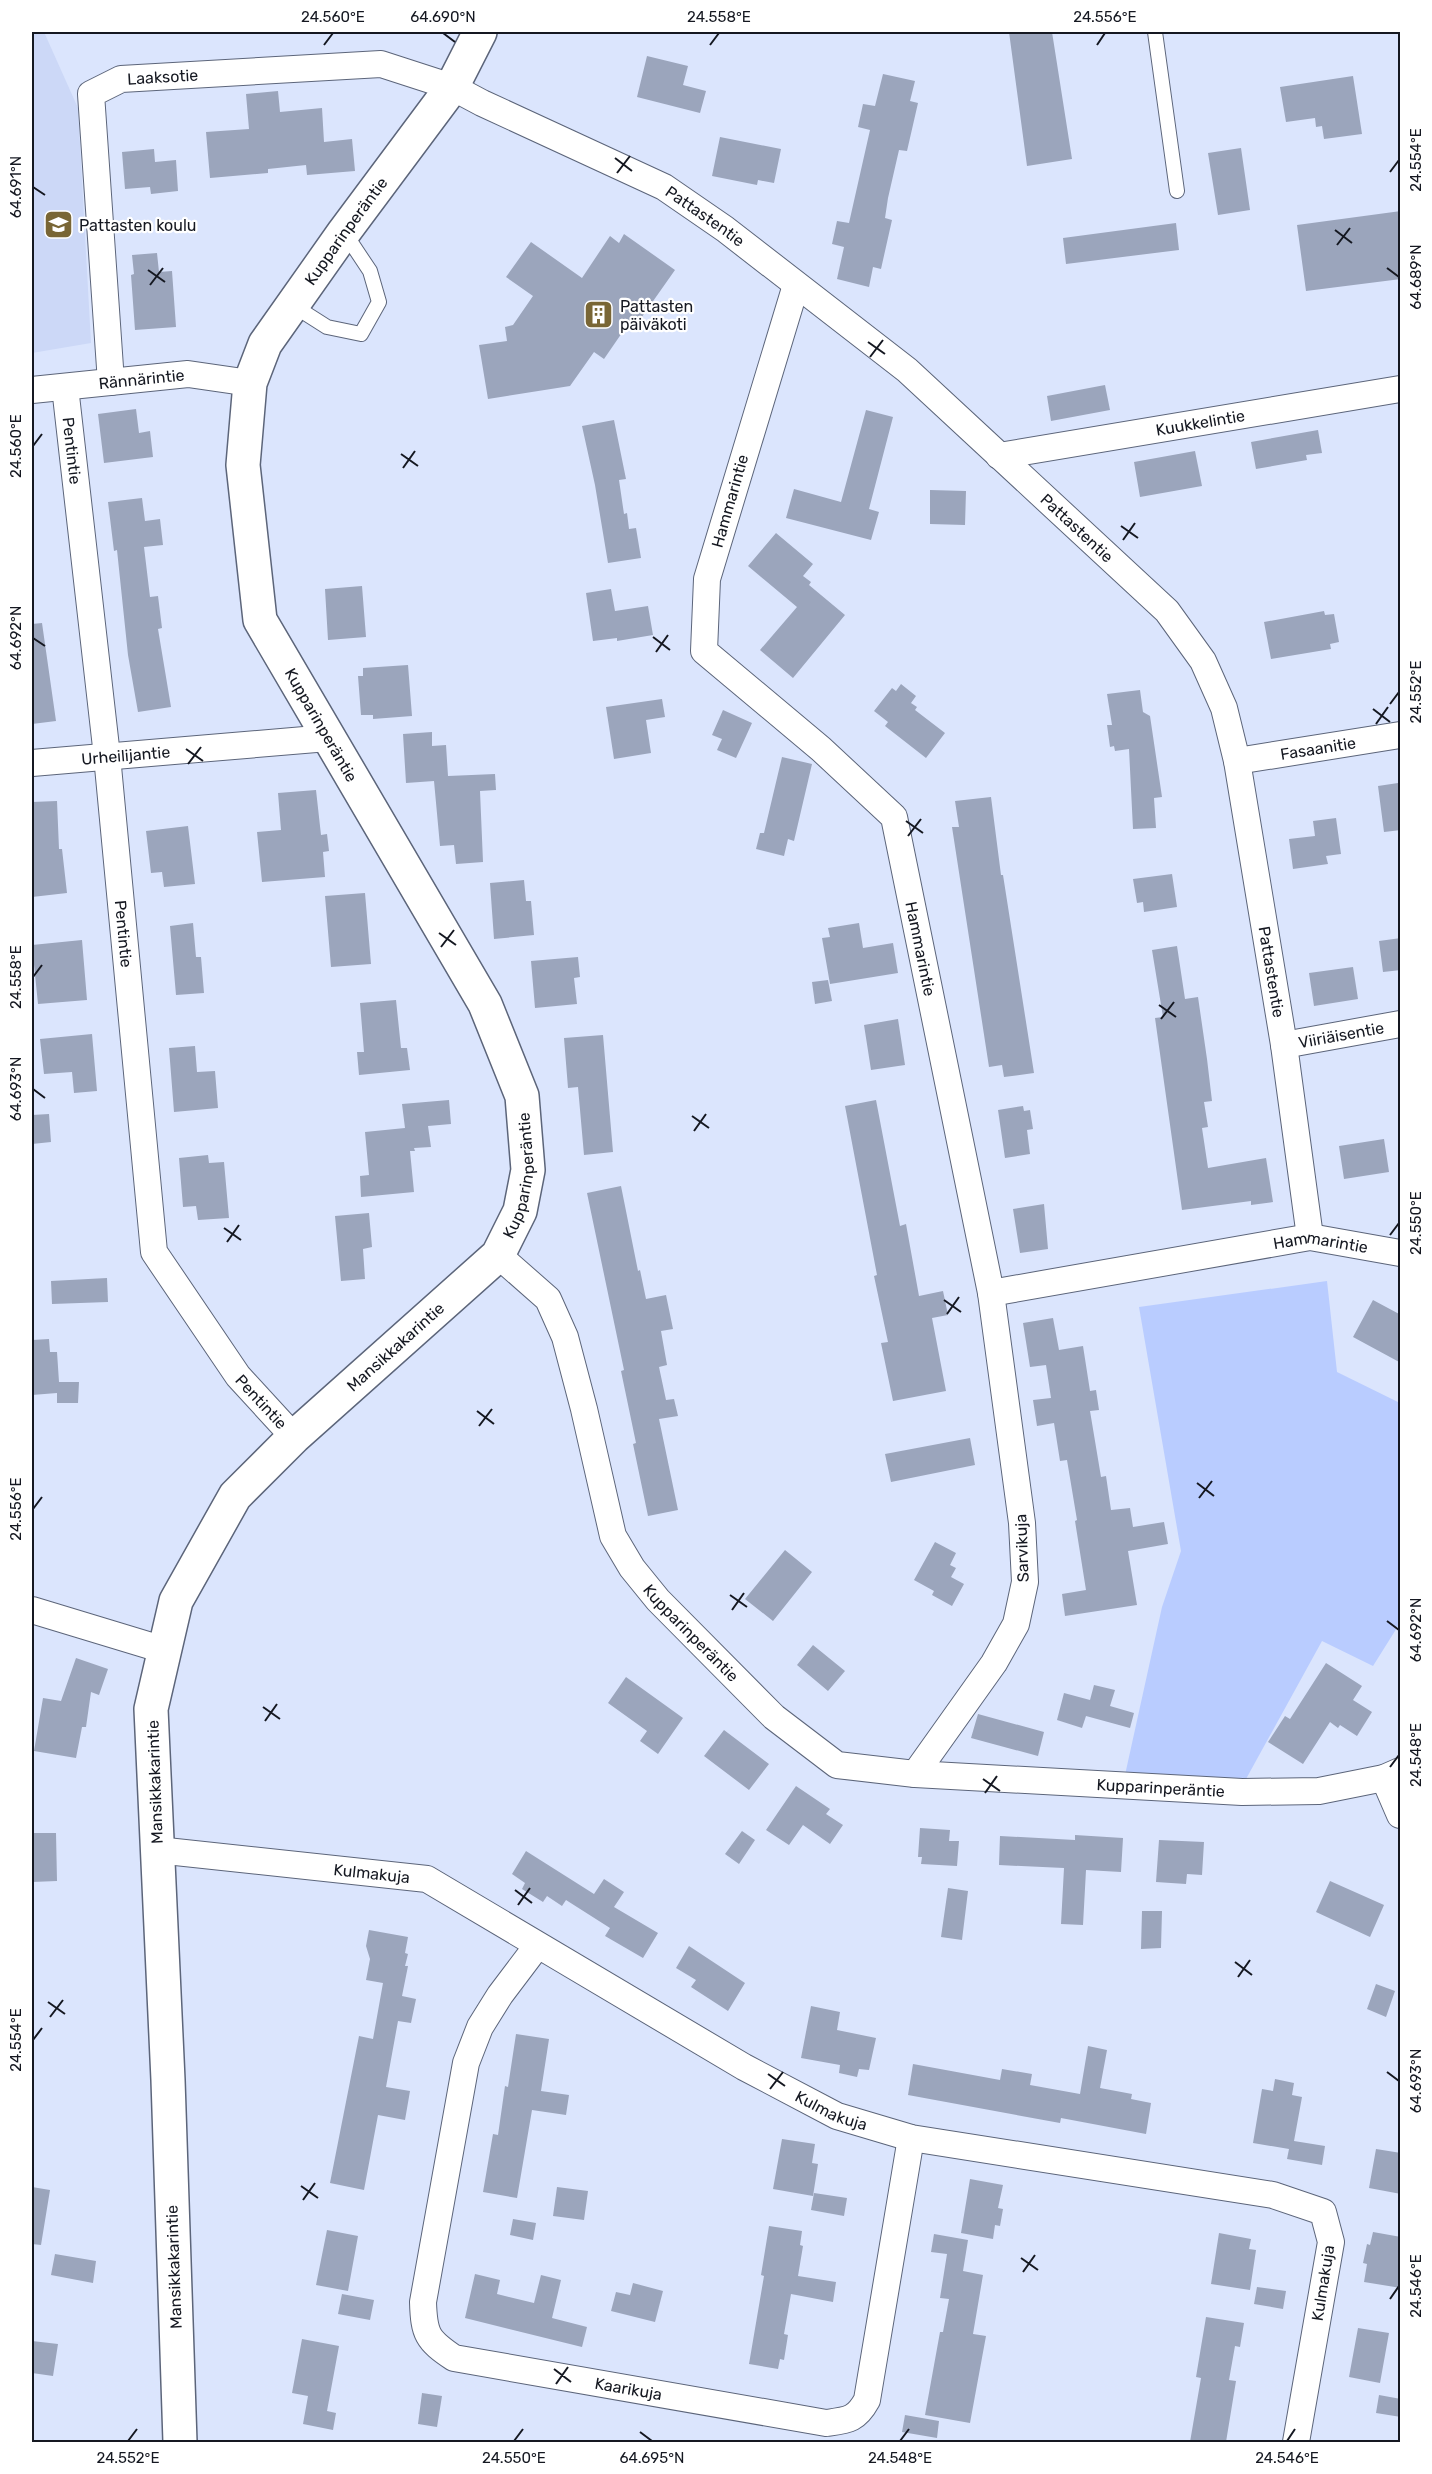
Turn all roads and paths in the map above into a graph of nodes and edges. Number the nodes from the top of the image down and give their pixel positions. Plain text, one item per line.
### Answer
1 (480, 32) edge
2 (1155, 32) edge
3 (452, 87) junction
4 (1177, 191) dead end
5 (344, 232) junction
6 (796, 285) junction
7 (294, 306) junction
8 (111, 382) junction
9 (250, 383) junction
10 (65, 387) junction
11 (1401, 389) edge
12 (32, 390) edge
13 (999, 456) junction
14 (1401, 735) edge
15 (328, 738) junction
16 (106, 756) junction
17 (1237, 761) junction
18 (32, 764) edge
19 (1401, 1024) edge
20 (1284, 1045) junction
21 (1310, 1238) junction
22 (1401, 1253) edge
23 (498, 1255) junction
24 (991, 1293) junction
25 (294, 1437) junction
26 (32, 1610) edge
27 (164, 1650) junction
28 (915, 1774) junction
29 (1392, 1774) edge
30 (1401, 1815) edge
31 (158, 1850) junction
32 (537, 1946) junction
33 (910, 2138) junction
34 (180, 2442) edge
35 (1296, 2442) edge

1 - 3 street, Kupparinperäntie
2 - 4 lane
3 - 5 street, Kupparinperäntie
3 - 6 street, Pattastentie
3 - 8 street, Laaksotie
5 - 7 street, Kupparinperäntie
5 - 7 lane
6 - 13 street, Pattastentie
6 - 24 street, Hammarintie
7 - 9 street, Kupparinperäntie
8 - 9 street, Rännärintie
8 - 10 street, Rännärintie
9 - 15 street, Kupparinperäntie
10 - 12 street, Rännärintie
10 - 16 street, Pentintie
11 - 13 street, Kuukkelintie
13 - 17 street, Pattastentie
14 - 17 street, Fasaanitie
15 - 16 street, Urheilijantie
15 - 23 street, Kupparinperäntie
16 - 18 street, Urheilijantie
16 - 25 street, Pentintie
17 - 20 street, Pattastentie
19 - 20 street, Viiriäisentie
20 - 21 street, Pattastentie
21 - 22 street, Hammarintie
21 - 24 street, Hammarintie
23 - 25 street, Mansikkakarintie
23 - 28 street, Kupparinperäntie
24 - 28 street, Sarvikuja
25 - 27 street, Mansikkakarintie
26 - 27 street
27 - 31 street, Mansikkakarintie
28 - 29 street, Kupparinperäntie
29 - 30 street
31 - 32 street, Kulmakuja
31 - 34 street, Mansikkakarintie
32 - 33 street, Kulmakuja
32 - 33 street, Kaarikuja
33 - 35 street, Kulmakuja

